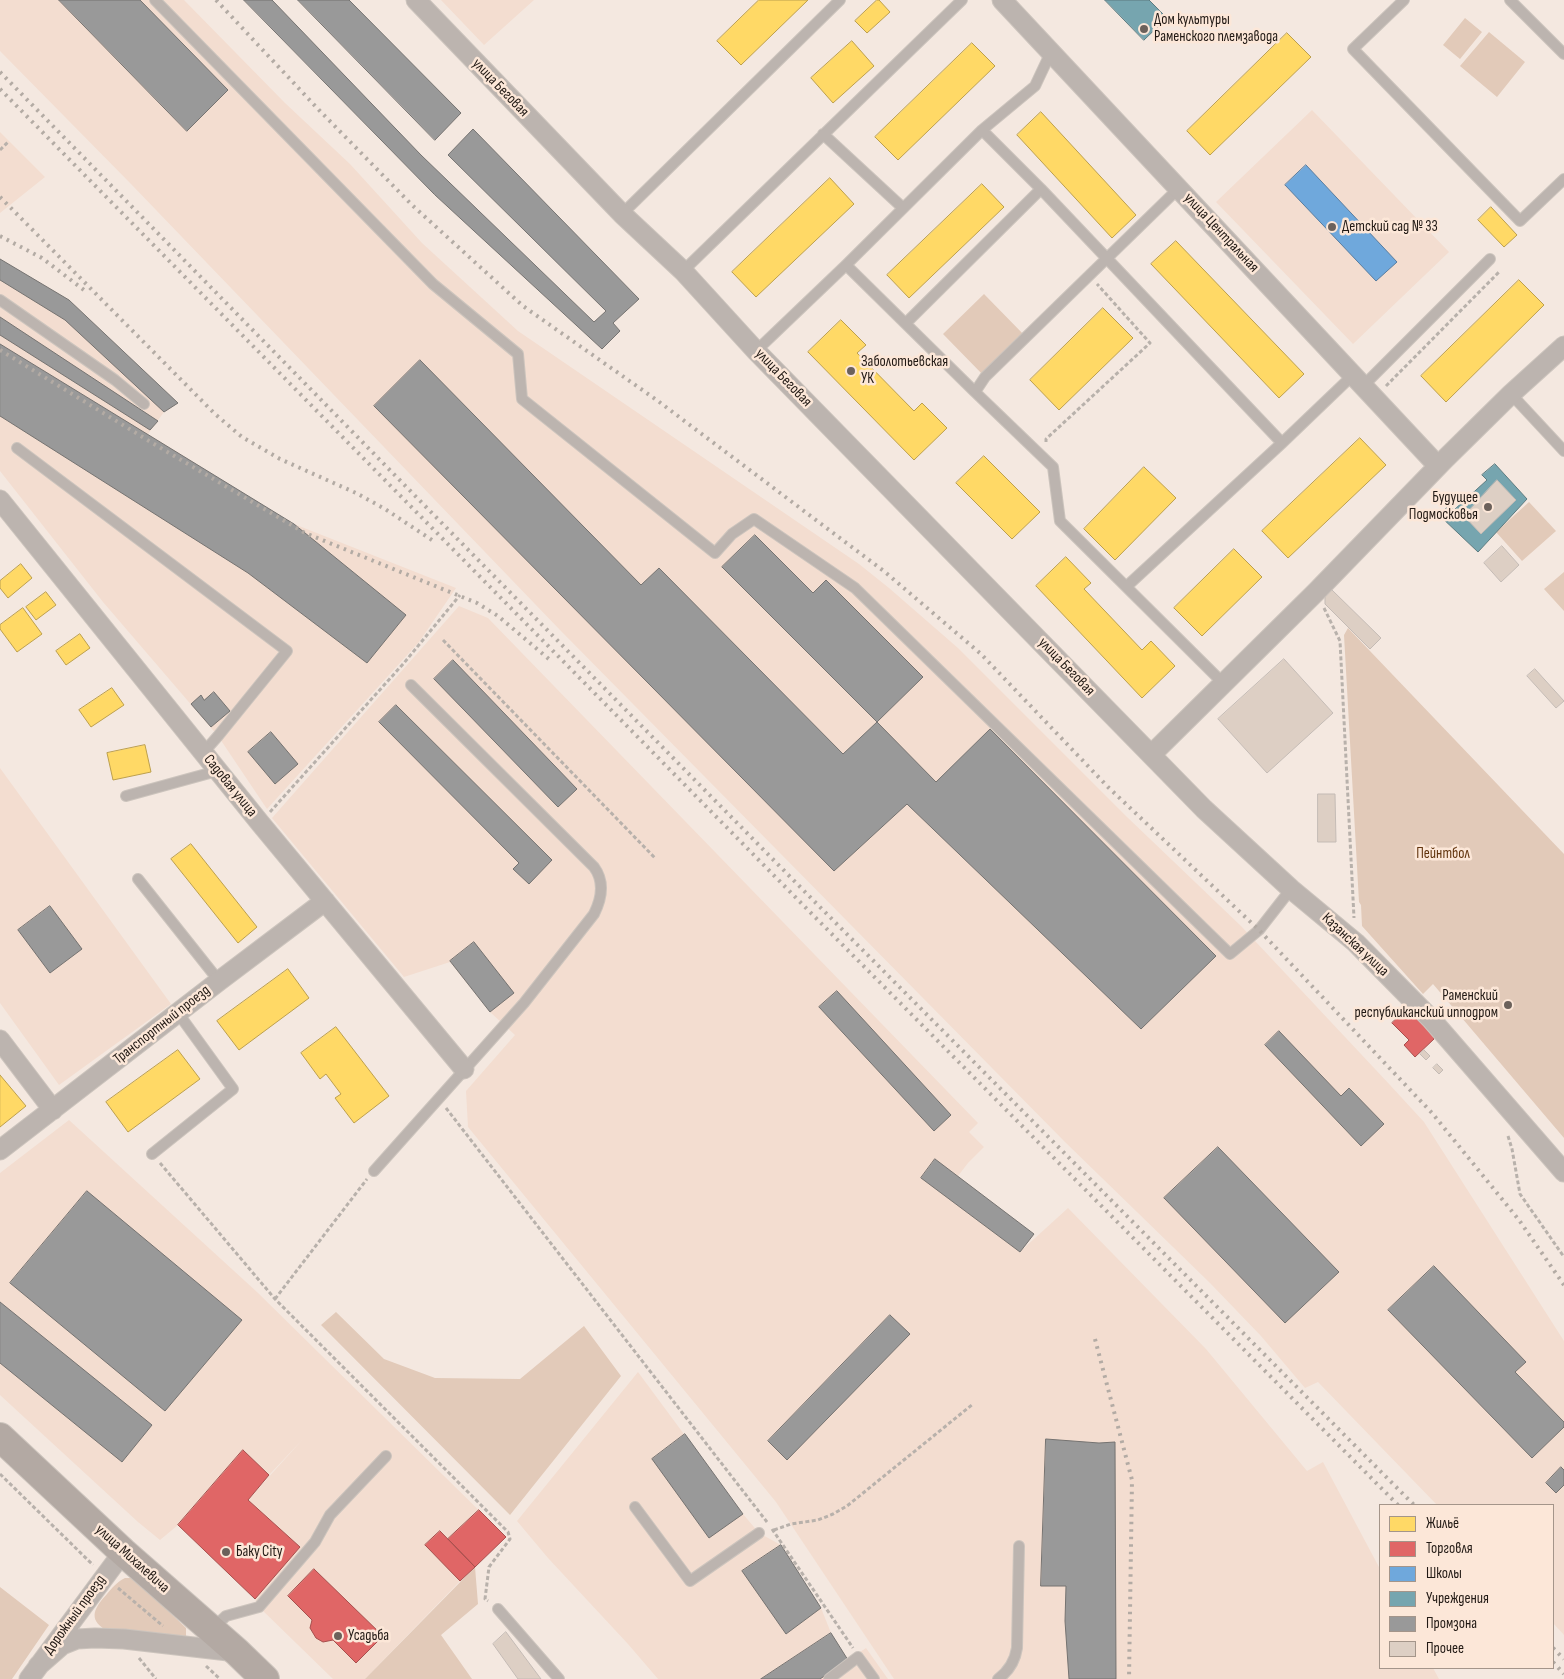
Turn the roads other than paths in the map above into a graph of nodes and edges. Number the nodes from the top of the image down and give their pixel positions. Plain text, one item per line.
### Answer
1 (155, 0) edge
2 (416, 0) edge
3 (840, 0) edge
4 (962, 0) edge
5 (1002, 0) edge
6 (1404, 0) edge
7 (1510, 0) edge
8 (1051, 52) junction
9 (1564, 54) edge
10 (982, 130) junction
11 (823, 134) junction
12 (1564, 179) edge
13 (1179, 188) junction
14 (1041, 189) junction
15 (903, 208) junction
16 (622, 214) junction
17 (1107, 259) junction
18 (1490, 259) dead end
19 (846, 265) junction
20 (683, 271) junction
21 (0, 300) edge
22 (906, 323) junction
23 (1564, 346) edge
24 (756, 351) junction
25 (1358, 380) junction
26 (975, 392) junction
27 (1511, 394) junction
28 (144, 404) dead end
29 (1282, 443) junction
30 (17, 448) dead end
31 (1564, 451) edge
32 (1438, 466) junction
33 (0, 500) edge
34 (1127, 586) junction
35 (1224, 684) junction
36 (411, 685) dead end
37 (203, 753) junction
38 (1152, 754) junction
39 (217, 771) junction
40 (126, 796) dead end
41 (138, 880) dead end
42 (1292, 889) junction
43 (325, 901) junction
44 (219, 981) junction
45 (178, 1013) junction
46 (0, 1041) edge
47 (464, 1069) junction
48 (53, 1110) junction
49 (0, 1150) edge
50 (152, 1154) road end
51 (374, 1171) road end
52 (1564, 1172) edge
53 (0, 1437) edge
54 (386, 1456) dead end
55 (635, 1507) dead end
56 (759, 1533) road end
57 (1019, 1546) dead end
58 (123, 1552) junction
59 (498, 1609) road end
60 (211, 1630) junction
61 (237, 1652) junction
62 (34, 1672) edge
63 (264, 1679) edge
64 (559, 1679) edge
65 (829, 1679) edge
66 (874, 1679) edge
67 (998, 1679) edge

1 - 42 lane
2 - 16 street, улица Беговая
3 - 16 lane
4 - 11 lane
5 - 8 street, улица Центральная
6 - 12 lane
7 - 9 lane
8 - 10 lane
8 - 13 street, улица Центральная
10 - 14 lane
10 - 15 lane
11 - 15 lane
11 - 20 lane
13 - 17 lane
13 - 25 street, улица Центральная
14 - 17 lane
14 - 22 lane
15 - 19 lane
16 - 20 street, улица Беговая
17 - 26 lane
17 - 29 lane
18 - 25 lane
19 - 22 lane
19 - 24 lane
20 - 24 street, улица Беговая
21 - 28 lane
22 - 26 lane
23 - 27 street
24 - 38 street, улица Беговая
25 - 29 lane
25 - 32 street, улица Центральная
26 - 34 lane
27 - 31 lane
27 - 32 street
29 - 34 lane
30 - 37 lane
32 - 35 street
33 - 37 street, Садовая улица
34 - 35 lane
35 - 38 street
36 - 47 lane
37 - 39 street, Садовая улица
38 - 42 street, Казанская улица
39 - 40 lane
39 - 43 street, Садовая улица
41 - 44 lane
42 - 52 street, Казанская улица
43 - 44 street, Транспортный проезд
43 - 47 street, Садовая улица
44 - 45 street, Транспортный проезд
45 - 48 street, Транспортный проезд
45 - 50 lane
46 - 48 street
47 - 51 lane
48 - 49 street, Транспортный проезд
53 - 58 main road, улица Михалевича
54 - 60 lane
55 - 56 lane
57 - 67 lane
58 - 60 main road, улица Михалевича
58 - 62 street, Дорожный проезд
59 - 64 lane
60 - 61 main road, улица Михалевича
61 - 62 street
61 - 63 main road, улица Михалевича
65 - 66 lane

